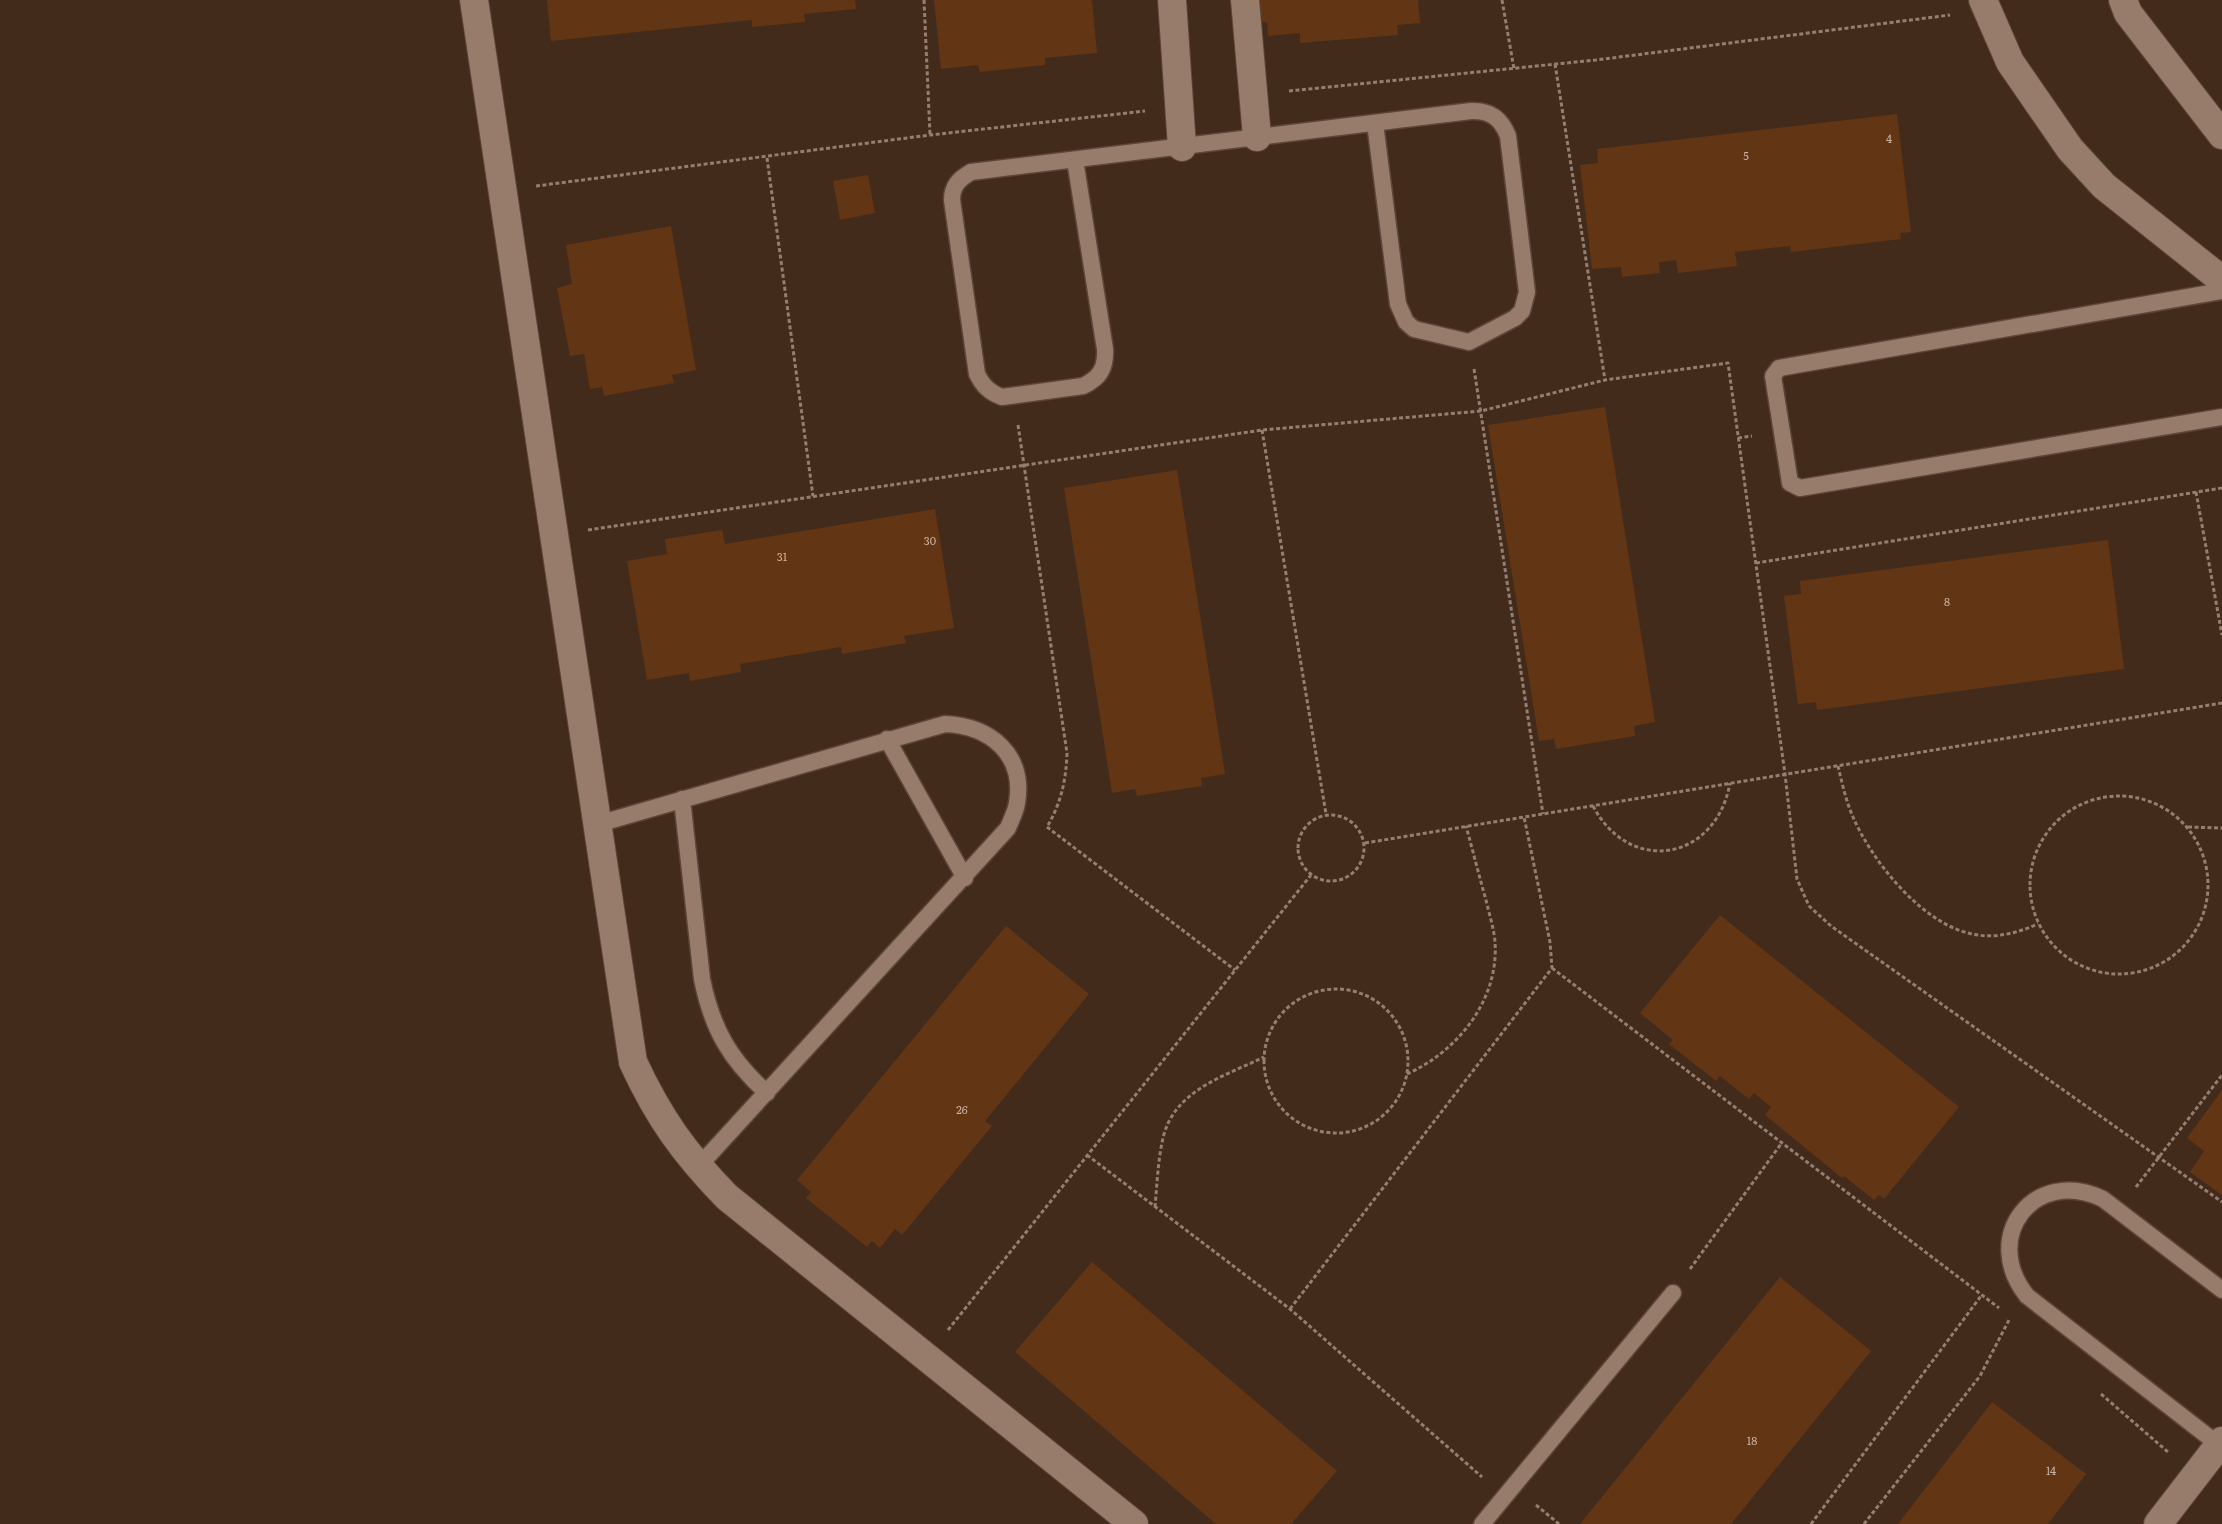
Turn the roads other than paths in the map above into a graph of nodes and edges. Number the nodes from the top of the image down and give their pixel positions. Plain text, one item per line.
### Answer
1 (474, 0) edge
2 (1172, 0) edge
3 (1245, 0) edge
4 (2123, 0) edge
5 (1984, 5) edge
6 (1375, 123) junction
7 (2222, 135) edge
8 (1257, 137) junction
9 (1182, 147) junction
10 (1076, 160) junction
11 (2222, 280) edge
12 (2222, 291) edge
13 (2222, 417) edge
14 (887, 739) junction
15 (682, 799) junction
16 (598, 824) junction
17 (965, 878) junction
18 (766, 1093) junction
19 (698, 1167) junction
20 (2222, 1290) edge
21 (1674, 1293) road end
22 (2221, 1443) edge
23 (1134, 1524) edge
24 (1482, 1524) edge
25 (2158, 1524) edge

1 - 16 street
2 - 9 street
3 - 8 street
4 - 7 street
5 - 11 street
6 - 6 lane
6 - 8 lane
8 - 9 lane
9 - 10 lane
10 - 10 lane
12 - 13 lane
14 - 15 lane
14 - 17 lane
14 - 17 lane
15 - 16 lane
15 - 18 lane
16 - 19 street
17 - 18 lane
18 - 19 lane
19 - 23 street
20 - 22 lane
21 - 24 lane
22 - 25 street

